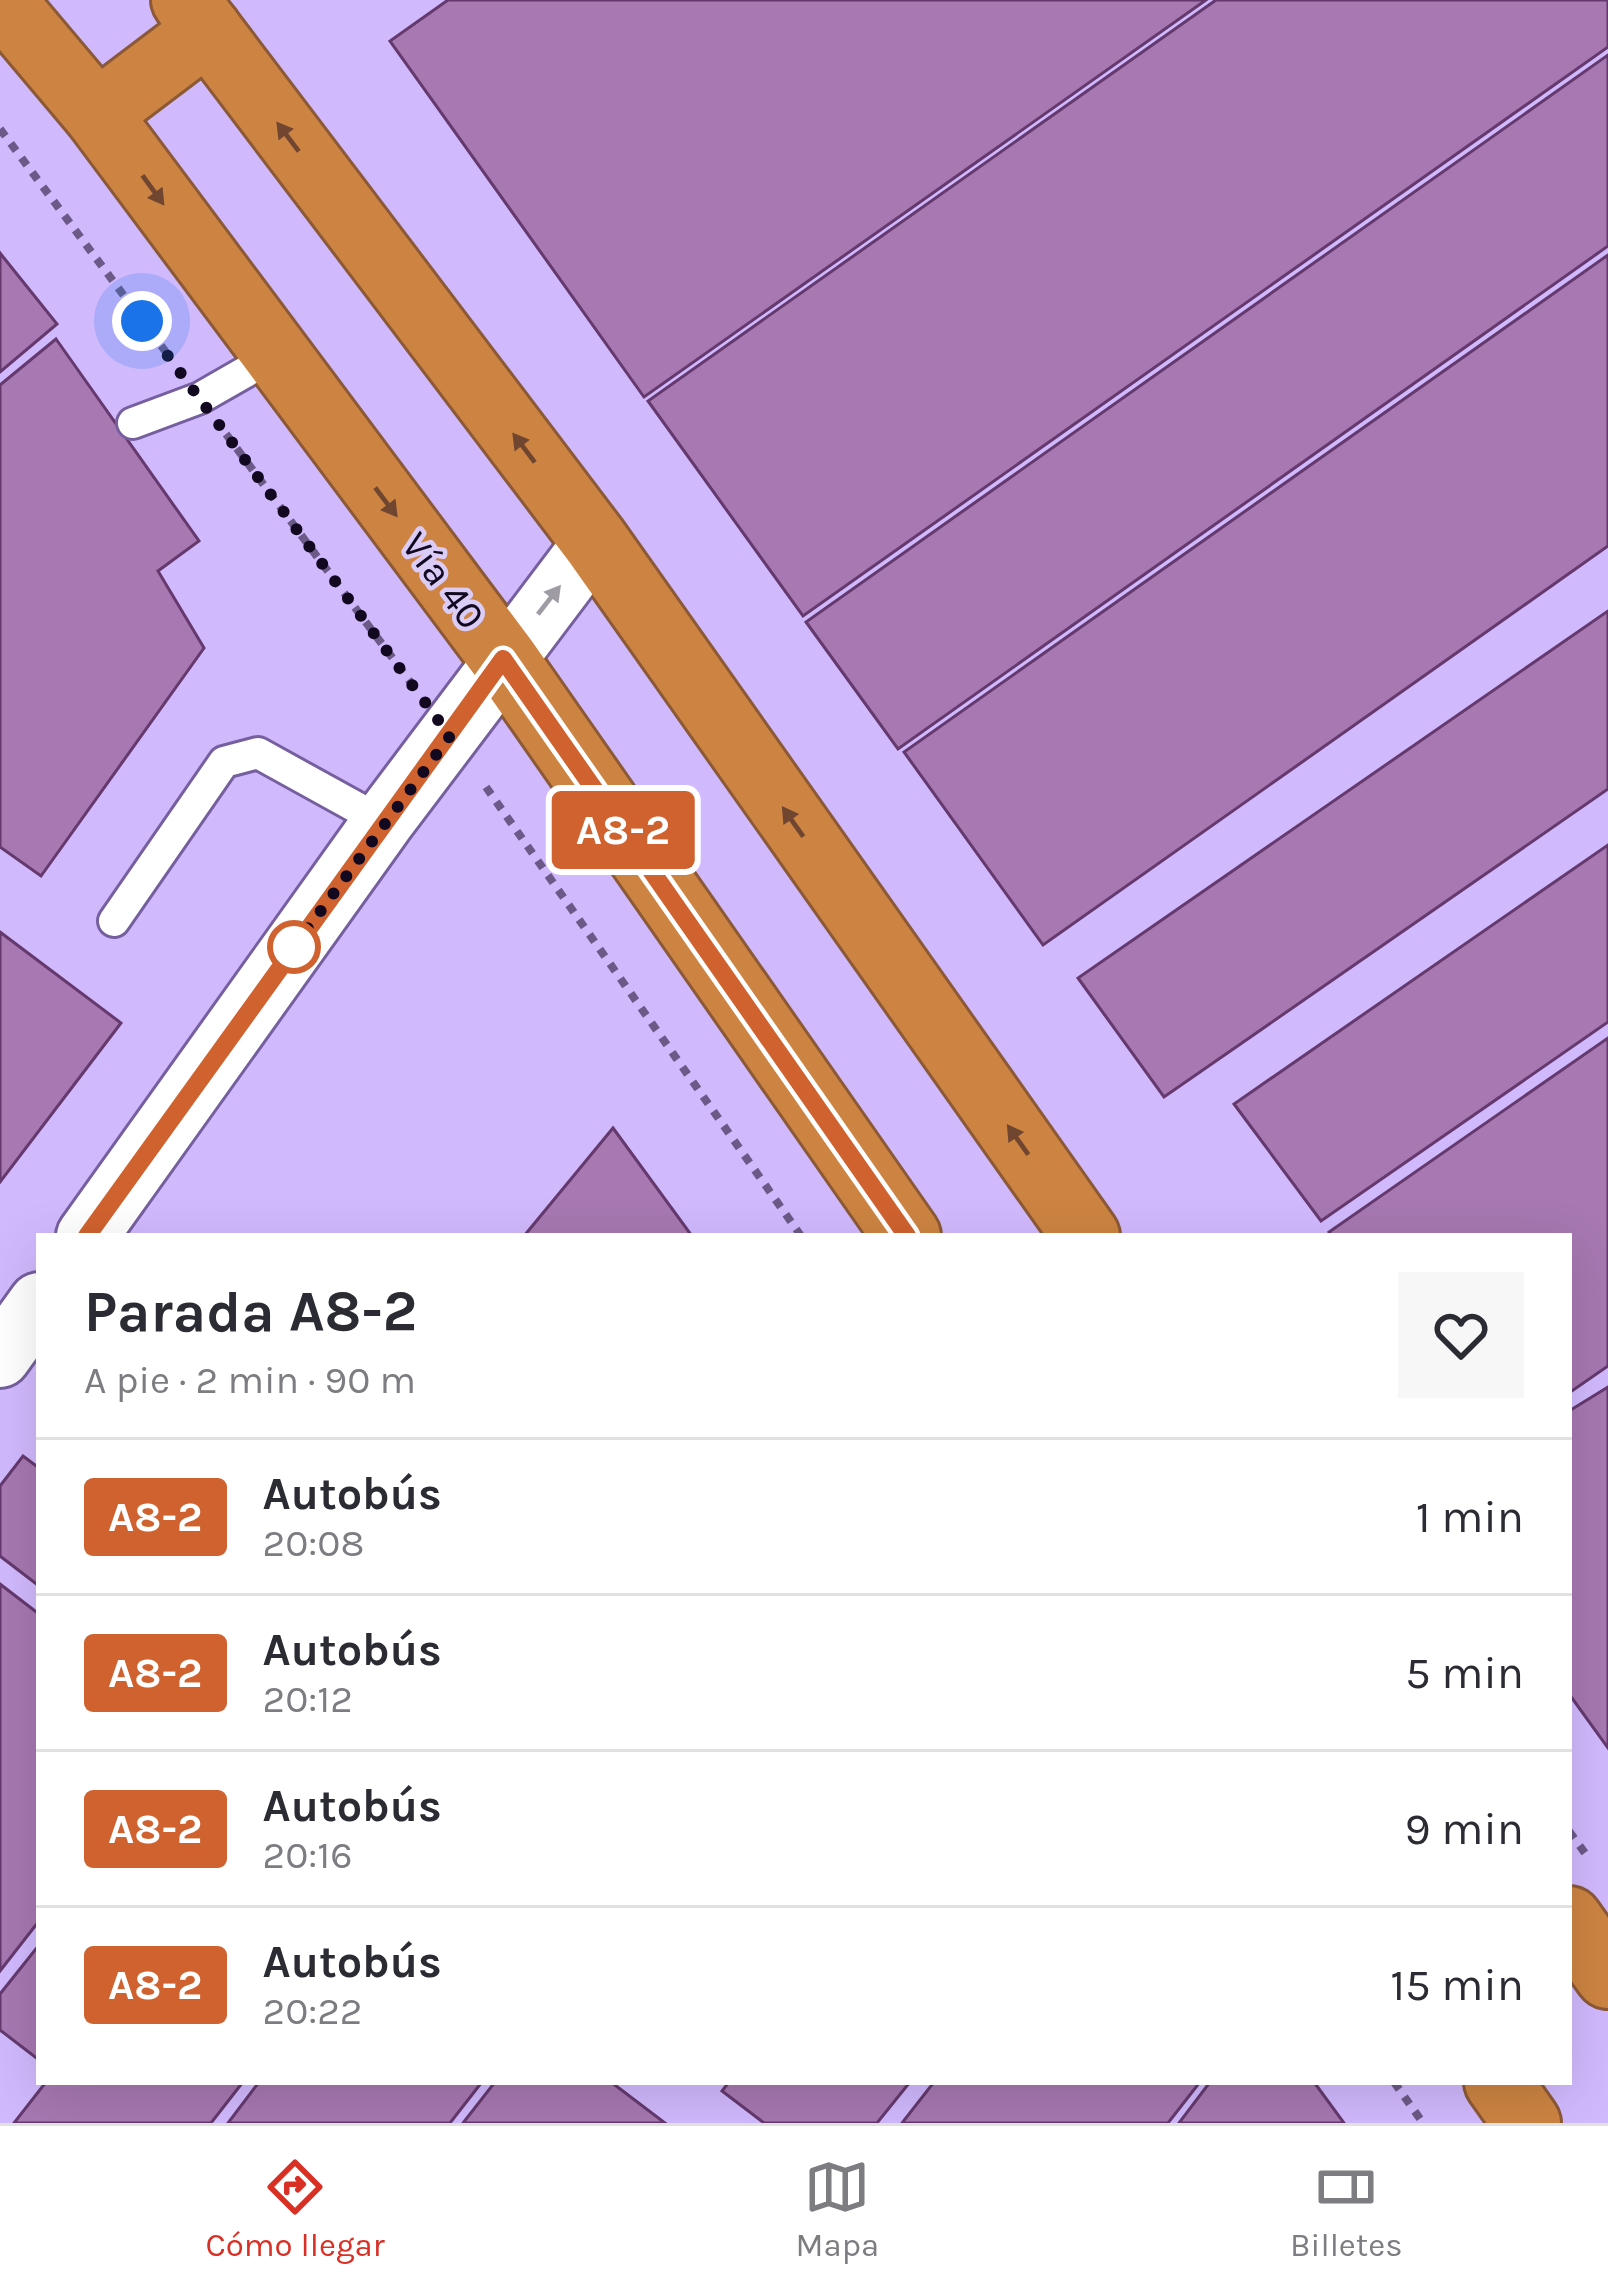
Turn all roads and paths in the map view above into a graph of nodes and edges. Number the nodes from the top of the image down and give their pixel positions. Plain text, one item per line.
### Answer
1 (1, 0) edge
2 (196, 15) edge
3 (97, 114) junction
4 (0, 129) edge
5 (275, 355) junction
6 (200, 398) junction
7 (133, 423) dead end
8 (595, 542) junction
9 (503, 659) junction
10 (450, 736) junction
11 (383, 822) junction
12 (113, 921) dead end
13 (89, 1233) edge
14 (799, 1233) edge
15 (905, 1233) edge
16 (1084, 1233) edge
17 (36, 1307) edge
18 (0, 1358) edge
19 (1572, 1924) edge
20 (1608, 1975) edge
21 (1396, 2085) edge
22 (1500, 2085) edge
23 (1423, 2123) edge
24 (1527, 2123) edge

1 - 3 highway, Vía 40
2 - 3 highway
8 -> 2 highway
3 -> 5 highway, Vía 40
4 - 6 path
5 - 6 lane
5 -> 9 highway, Vía 40
6 - 7 lane
6 - 10 path
9 -> 8 street
16 -> 8 highway
9 - 10 street
9 - 15 highway, Vía 40
10 - 11 street
10 - 14 path
11 - 12 lane
11 - 13 street
17 - 18 street
19 - 20 highway
21 - 23 path
22 - 24 highway

